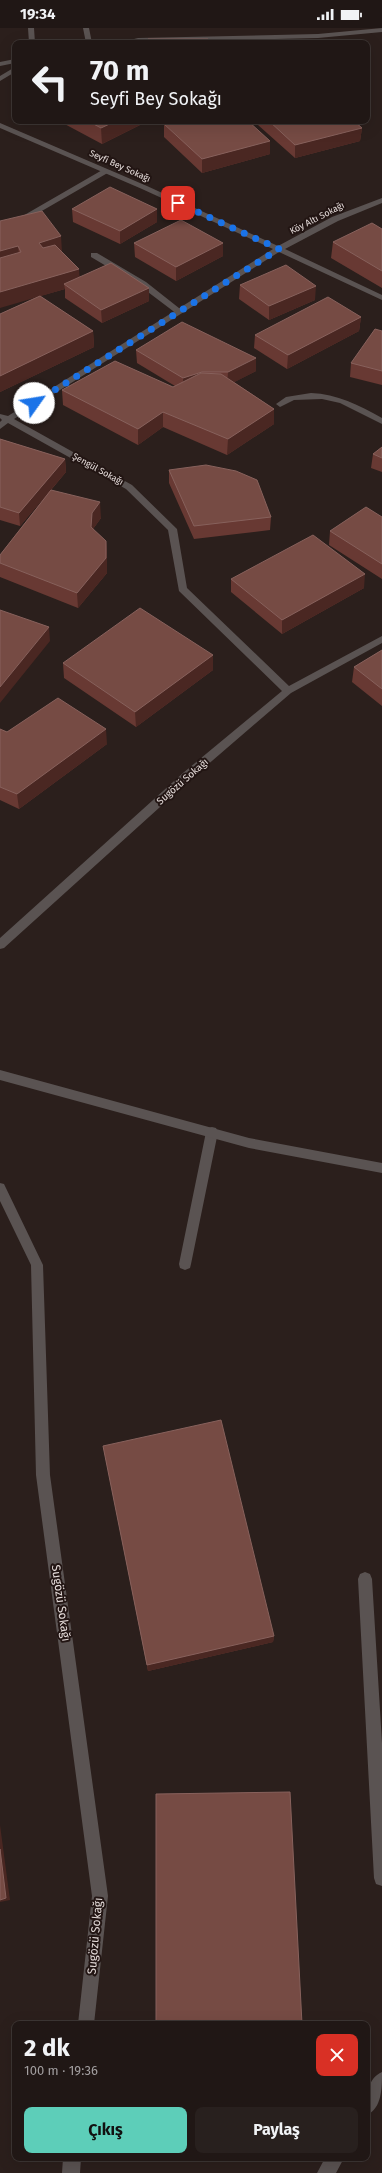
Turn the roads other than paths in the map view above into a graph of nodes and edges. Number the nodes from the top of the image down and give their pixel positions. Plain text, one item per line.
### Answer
1 (31, 28) edge
2 (86, 28) edge
3 (382, 30) edge
4 (32, 40) edge
5 (88, 40) edge
6 (138, 40) edge
7 (12, 62) edge
8 (0, 64) edge
9 (12, 71) edge
10 (0, 79) edge
11 (0, 125) edge
12 (107, 171) junction
13 (382, 200) edge
14 (17, 221) edge
15 (279, 249) junction
16 (94, 255) dead end
17 (382, 298) edge
18 (180, 312) junction
19 (280, 404) dead end
20 (4, 417) edge
21 (382, 421) edge
22 (0, 426) edge
23 (382, 639) edge
24 (288, 691) junction
25 (0, 945) edge
26 (0, 1075) edge
27 (212, 1132) junction
28 (382, 1168) edge
29 (0, 1188) edge
30 (185, 1264) dead end
31 (365, 1579) dead end
32 (382, 1878) edge
33 (86, 2021) edge
34 (382, 2081) edge
35 (370, 2101) edge
36 (72, 2161) edge
37 (334, 2161) edge
38 (71, 2173) edge
39 (326, 2173) edge

1 - 4 street
2 - 5 street
3 - 6 street
7 - 8 street
9 - 10 street
11 - 12 street, Seyfi Bey Sokağı
12 - 14 street
12 - 15 street, Seyfi Bey Sokağı
13 - 15 street, Köy Altı Sokağı
15 - 17 street, Seyfi Bey Sokağı
15 - 18 street, Köy Altı Sokağı
16 - 18 street
18 - 20 street, Köy Altı Sokağı
19 - 21 street
20 - 22 street, Köy Altı Sokağı
20 - 24 street, Şengül Sokağı
23 - 24 street, Sugözü Sokağı
24 - 25 street, Sugözü Sokağı
26 - 27 street
27 - 28 street
27 - 30 street
29 - 33 street, Sugözü Sokağı
31 - 32 street
34 - 35 street
36 - 38 street
37 - 39 street

